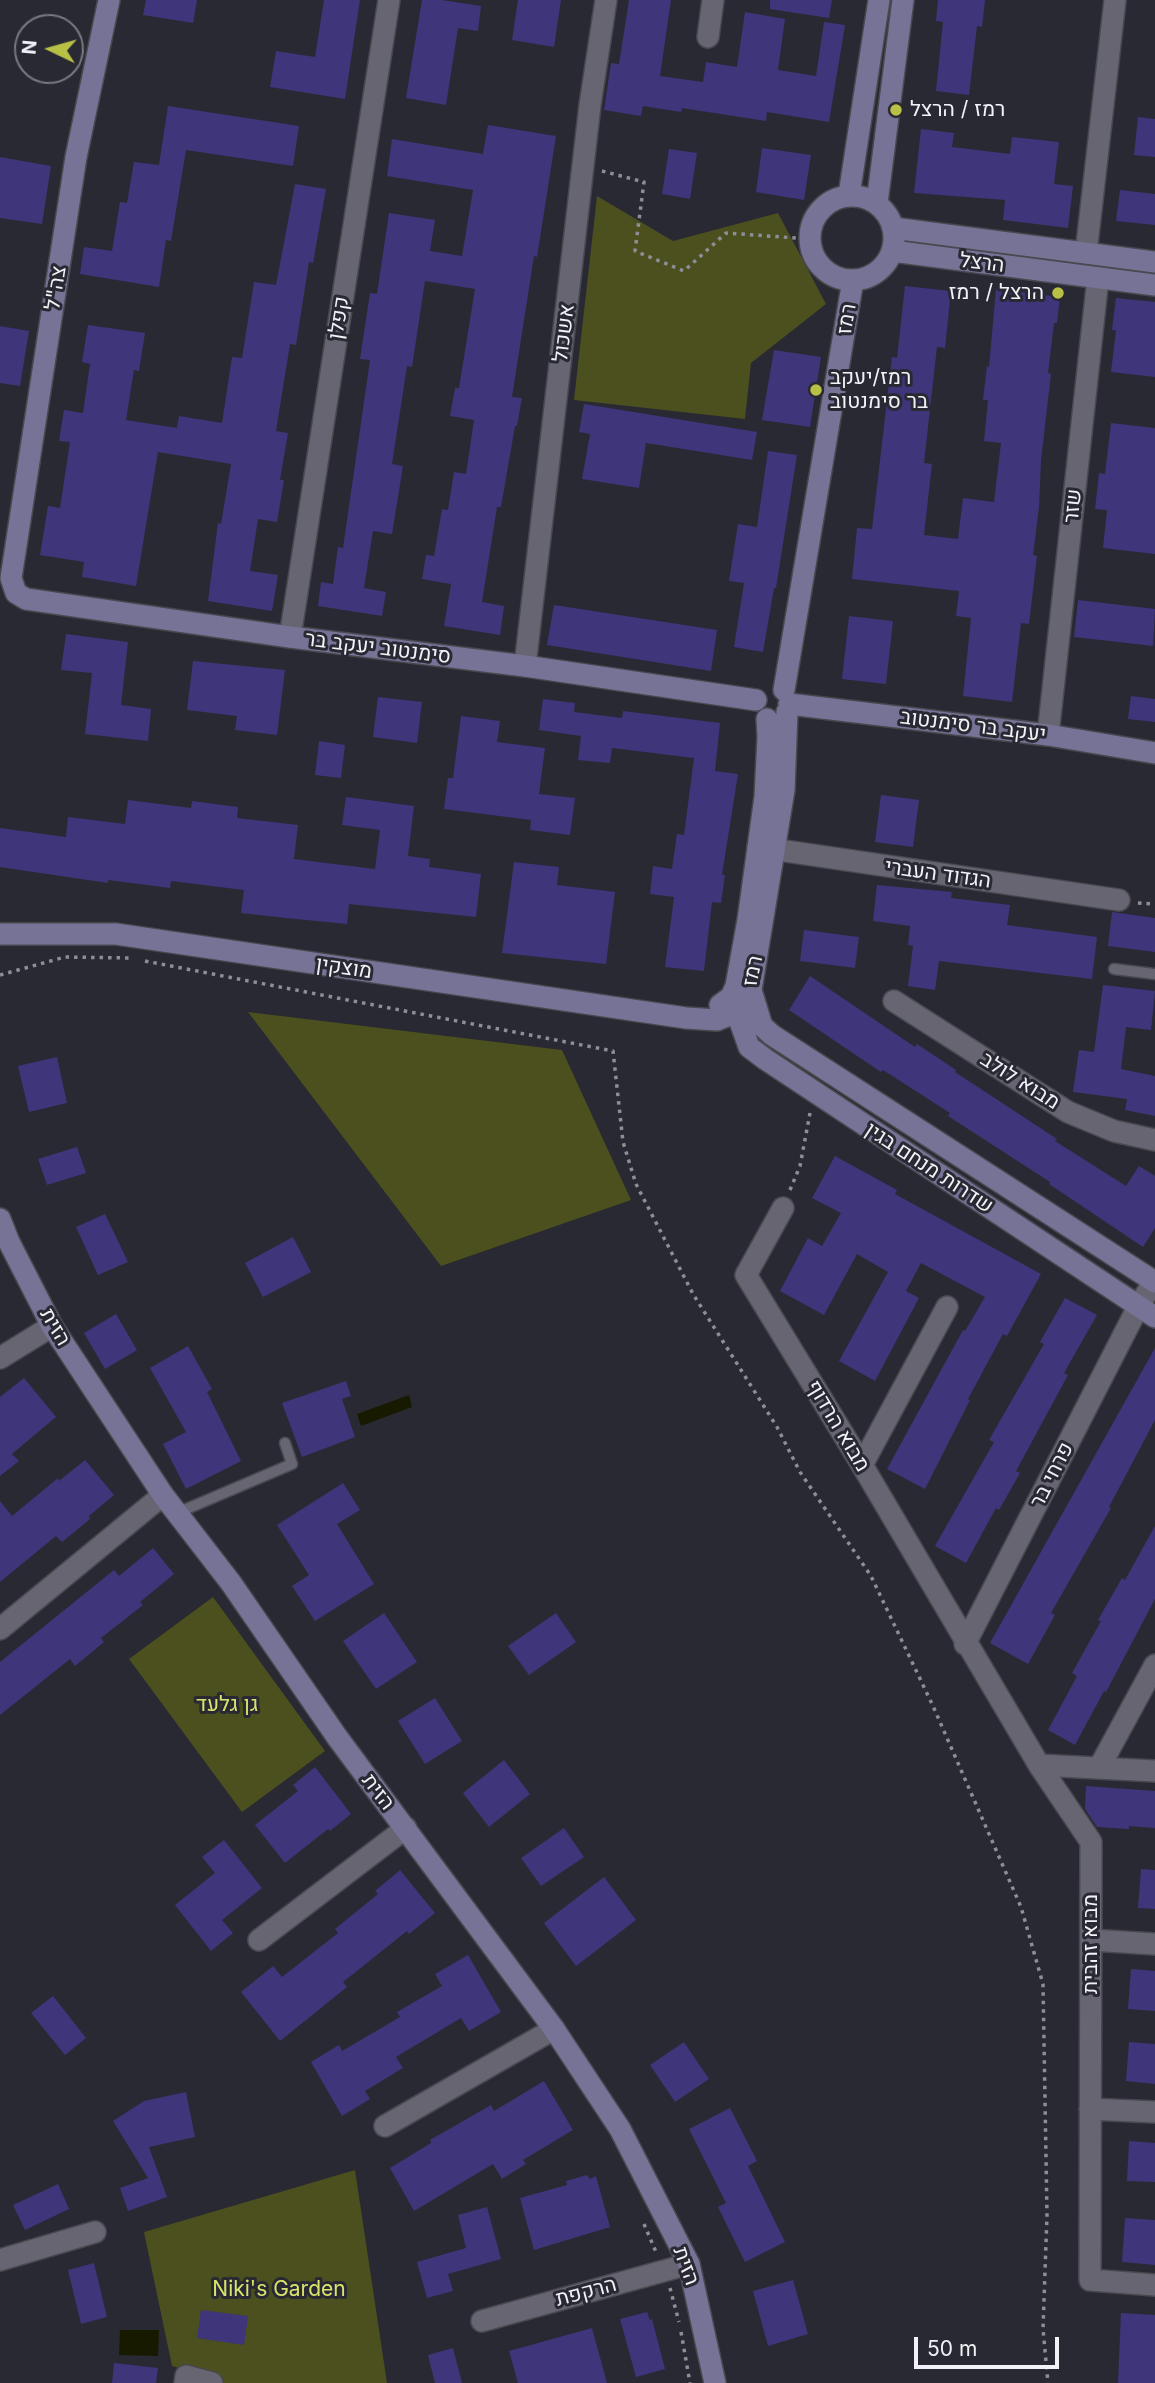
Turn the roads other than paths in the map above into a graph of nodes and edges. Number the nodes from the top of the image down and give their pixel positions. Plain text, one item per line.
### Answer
1 (109, 0) edge
2 (388, 0) edge
3 (606, 0) edge
4 (712, 0) edge
5 (879, 0) edge
6 (903, 0) edge
7 (1115, 0) edge
8 (708, 37) dead end
9 (849, 195) junction
10 (877, 203) junction
11 (893, 228) junction
12 (892, 251) junction
13 (1086, 253) junction
14 (1155, 262) edge
15 (1098, 278) junction
16 (853, 280) junction
17 (1155, 285) edge
18 (11, 578) joint
19 (290, 637) junction
20 (525, 666) junction
21 (756, 700) junction
22 (782, 706) junction
23 (1048, 735) junction
24 (1155, 753) edge
25 (766, 849) junction
26 (1119, 900) dead end
27 (0, 934) edge
28 (1114, 969) dead end
29 (1155, 974) edge
30 (739, 1000) junction
31 (894, 1000) dead end
32 (686, 1018) joint
33 (1155, 1140) edge
34 (783, 1208) road end
35 (0, 1219) edge
36 (1155, 1281) edge
37 (947, 1307) dead end
38 (1147, 1312) edge
39 (52, 1326) junction
40 (0, 1358) edge
41 (285, 1443) dead end
42 (862, 1465) junction
43 (163, 1495) junction
44 (177, 1513) junction
45 (0, 1629) edge
46 (965, 1644) junction
47 (1155, 1665) edge
48 (1039, 1766) junction
49 (1099, 1768) junction
50 (1155, 1770) edge
51 (406, 1828) junction
52 (259, 1940) dead end
53 (1091, 1940) junction
54 (1155, 1944) edge
55 (554, 2029) junction
56 (1090, 2109) junction
57 (1155, 2112) edge
58 (386, 2126) dead end
59 (95, 2232) dead end
60 (0, 2260) edge
61 (689, 2264) junction
62 (1155, 2285) edge
63 (482, 2321) dead end
64 (185, 2383) edge
65 (212, 2383) edge
66 (715, 2383) edge

1 - 18 street, צה"ל
2 - 19 street, קפלן
3 - 20 street, אשכול
4 - 8 street
5 - 9 street
6 - 10 street
7 - 13 street
9 - 10 street
9 - 16 street
10 - 11 street
11 - 12 street
11 - 13 street, הרצל
12 - 15 street, הרצל
12 - 16 street
13 - 14 street, הרצל
15 - 17 street, הרצל
15 - 23 street, שזר
16 - 22 street, רמז
18 - 19 street, סימנטוב יעקב בר
19 - 20 street, סימנטוב יעקב בר
20 - 21 street, סימנטוב יעקב בר
21 - 22 street
21 - 22 street
22 - 23 street, יעקב בר סימנטוב
22 - 25 street, רמז
23 - 24 street, יעקב בר סימנטוב
25 - 26 street, הגדוד העברי
25 - 30 street, רמז
27 - 32 street, מוצקין
28 - 29 lane
30 - 32 street, רמז
30 - 36 street, שדרות מנחם בגין
30 - 38 street, שדרות מנחם בגין
31 - 33 street, מבוא לולב
34 - 42 street, מבוא הרדוף
35 - 39 street, הזית
36 - 38 street, פרחי בר
37 - 42 street
38 - 46 street, פרחי בר
39 - 40 street
39 - 43 street, הזית
41 - 44 lane
42 - 46 street, מבוא הרדוף
43 - 44 street, הזית
43 - 45 street
44 - 51 street, הזית
46 - 48 street, מבוא זהבית
47 - 49 street
48 - 49 street
48 - 53 street, מבוא זהבית
49 - 50 street
51 - 52 street
51 - 55 street, הזית
53 - 54 street
53 - 56 street, מבוא זהבית
55 - 58 street
55 - 61 street, הזית
56 - 57 street
56 - 62 street, מבוא זהבית
59 - 60 street
61 - 63 street, הרקפת
61 - 66 street, הזית
64 - 65 street

